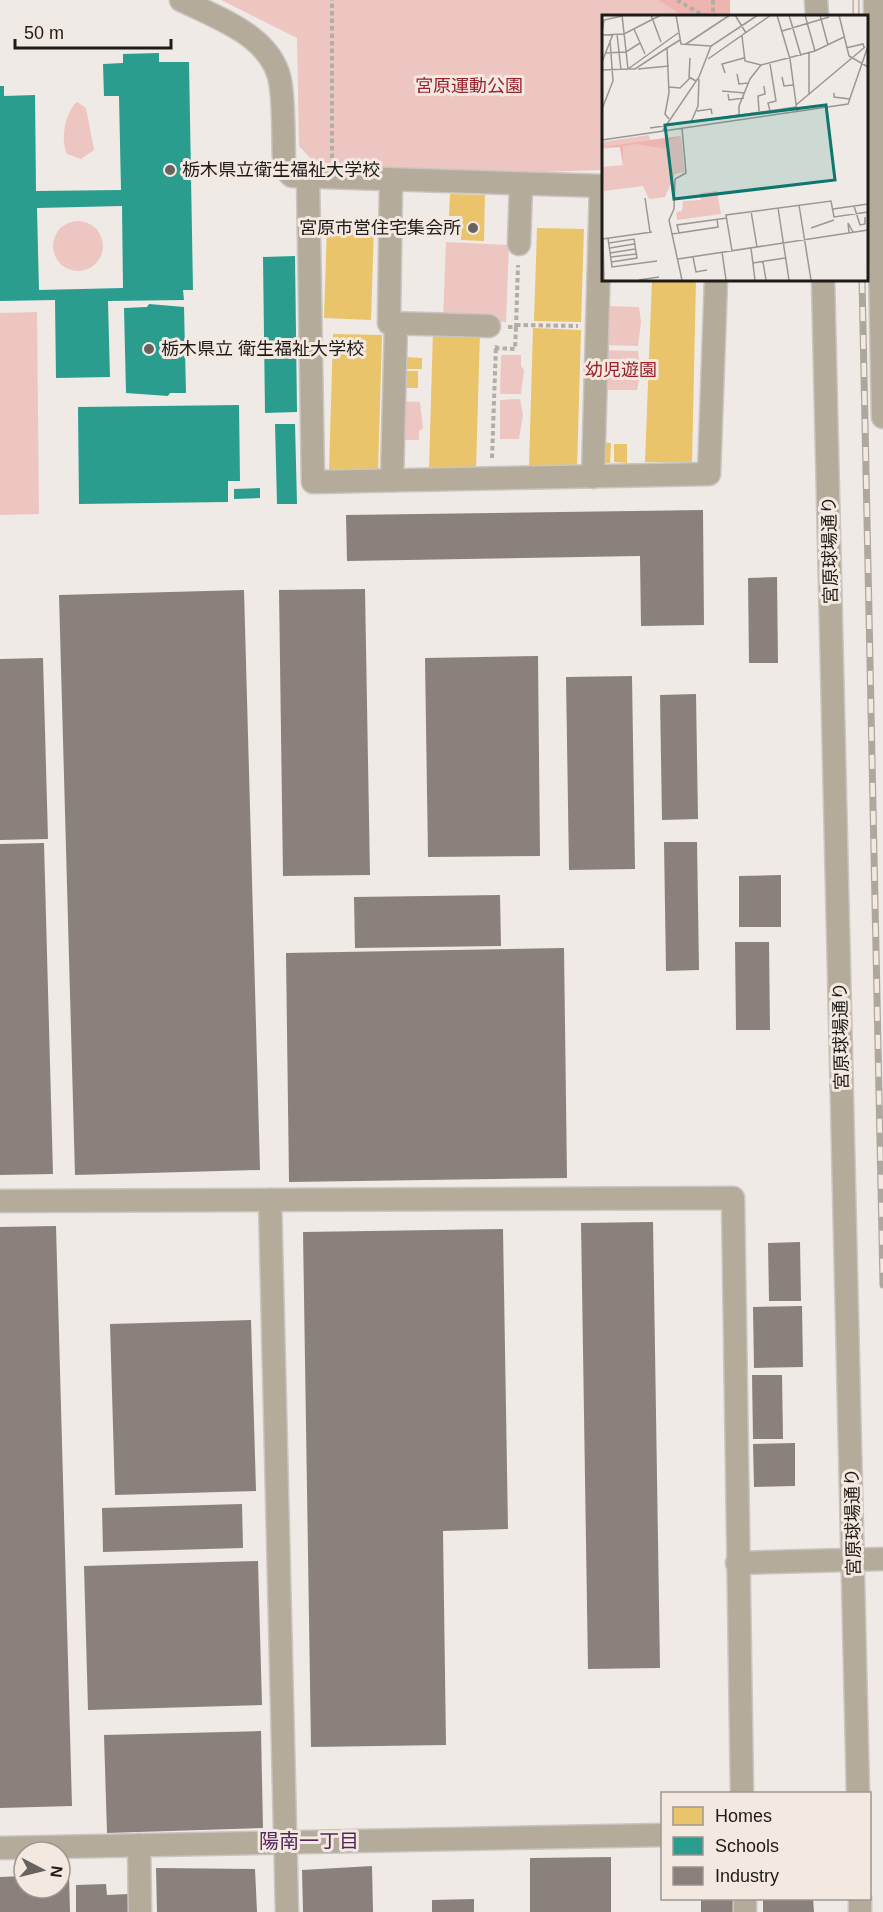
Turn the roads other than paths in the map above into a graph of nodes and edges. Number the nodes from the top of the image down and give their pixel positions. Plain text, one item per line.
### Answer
1 (181, 0) edge
2 (816, 0) edge
3 (875, 0) edge
4 (817, 15) edge
5 (308, 177) junction
6 (391, 180) junction
7 (520, 184) junction
8 (602, 186) edge
9 (519, 244) road end
10 (716, 280) edge
11 (823, 280) edge
12 (882, 307) edge
13 (396, 323) junction
14 (493, 327) road end
15 (883, 417) edge
16 (592, 477) junction
17 (392, 480) junction
18 (270, 1200) junction
19 (0, 1201) edge
20 (883, 1559) edge
21 (854, 1560) junction
22 (737, 1563) junction
23 (742, 1792) edge
24 (858, 1792) edge
25 (661, 1836) edge
26 (285, 1843) junction
27 (139, 1845) junction
28 (0, 1848) edge
29 (140, 1912) edge
30 (287, 1912) edge

1 - 5 street
2 - 4 street
3 - 12 street
5 - 6 street
5 - 17 street
6 - 7 street
6 - 13 street
7 - 8 street
7 - 9 street
8 - 16 street
10 - 16 street
11 - 21 street, 宮原球場通り
12 - 15 street
13 - 14 street
13 - 17 street
16 - 17 street
18 - 19 street
18 - 22 street
18 - 26 street
20 - 21 street
21 - 22 street
21 - 24 street, 宮原球場通り
22 - 23 street
25 - 26 street
26 - 27 street
26 - 30 street
27 - 28 street
27 - 29 street

